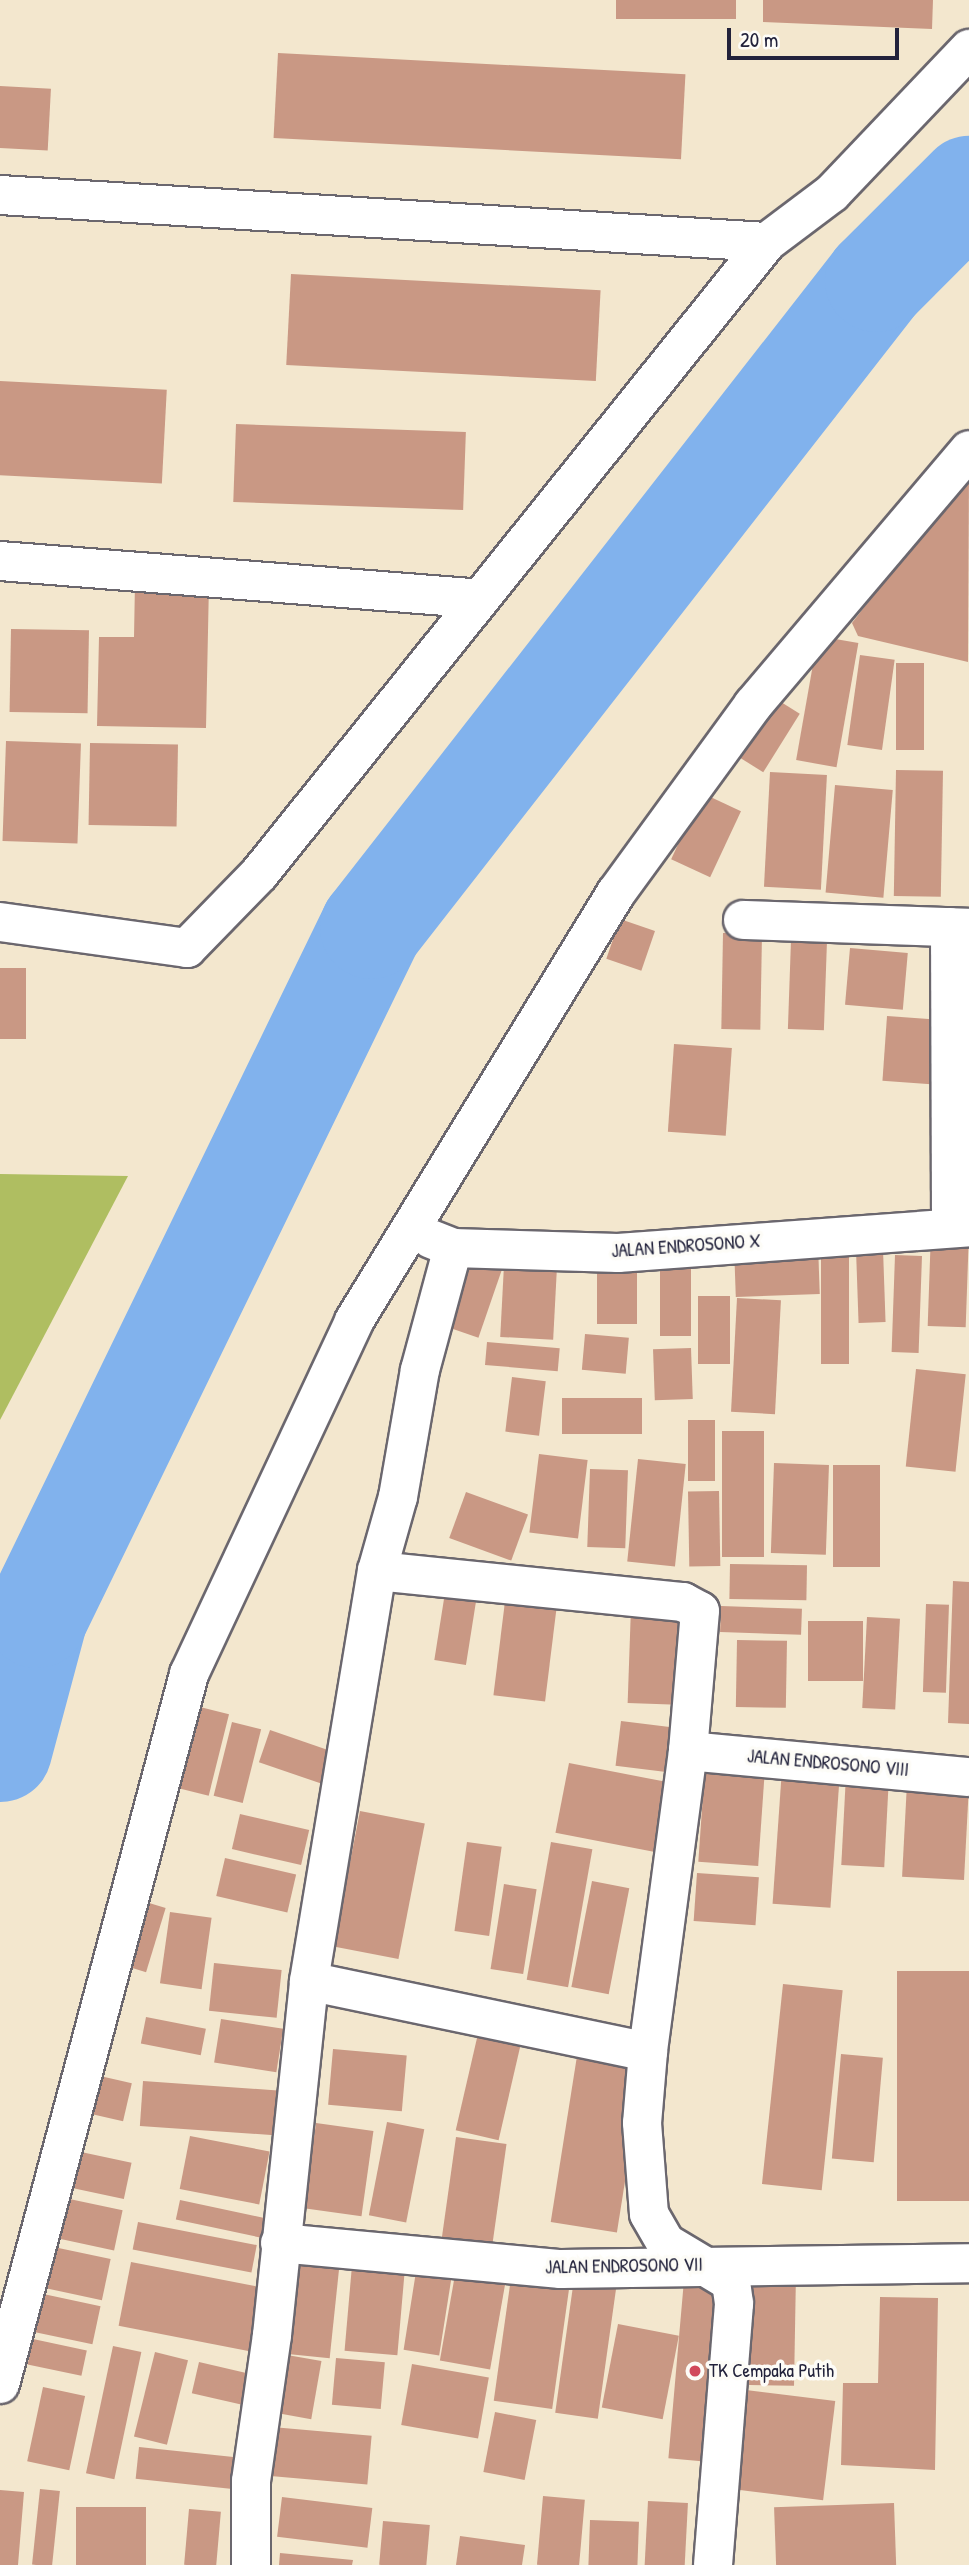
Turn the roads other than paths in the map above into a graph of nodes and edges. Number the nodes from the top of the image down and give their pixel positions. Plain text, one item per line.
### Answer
1 (969, 49) edge
2 (0, 195) edge
3 (767, 242) junction
4 (969, 450) edge
5 (0, 561) edge
6 (479, 599) junction
7 (743, 920) dead end
8 (0, 922) edge
9 (959, 928) edge
10 (960, 1227) edge
11 (407, 1229) junction
12 (453, 1248) junction
13 (377, 1571) junction
14 (688, 1751) junction
15 (969, 1777) edge
16 (309, 1981) junction
17 (648, 2052) junction
18 (280, 2243) junction
19 (969, 2263) edge
20 (698, 2264) junction
21 (0, 2384) edge
22 (251, 2565) edge
23 (713, 2565) edge

1 - 3 street
2 - 3 street
3 - 6 street
4 - 11 street
5 - 6 street
6 - 8 street
7 - 9 street
9 - 10 street
10 - 12 street, JALAN ENDROSONO X
11 - 12 street, JALAN ENDROSONO X
11 - 21 street
12 - 13 street
13 - 14 street
13 - 16 street
14 - 15 street, JALAN ENDROSONO VIII
14 - 17 street
16 - 17 street
16 - 18 street
17 - 20 street
18 - 20 street, JALAN ENDROSONO VII
18 - 22 street
19 - 20 street, JALAN ENDROSONO VII
20 - 23 street

